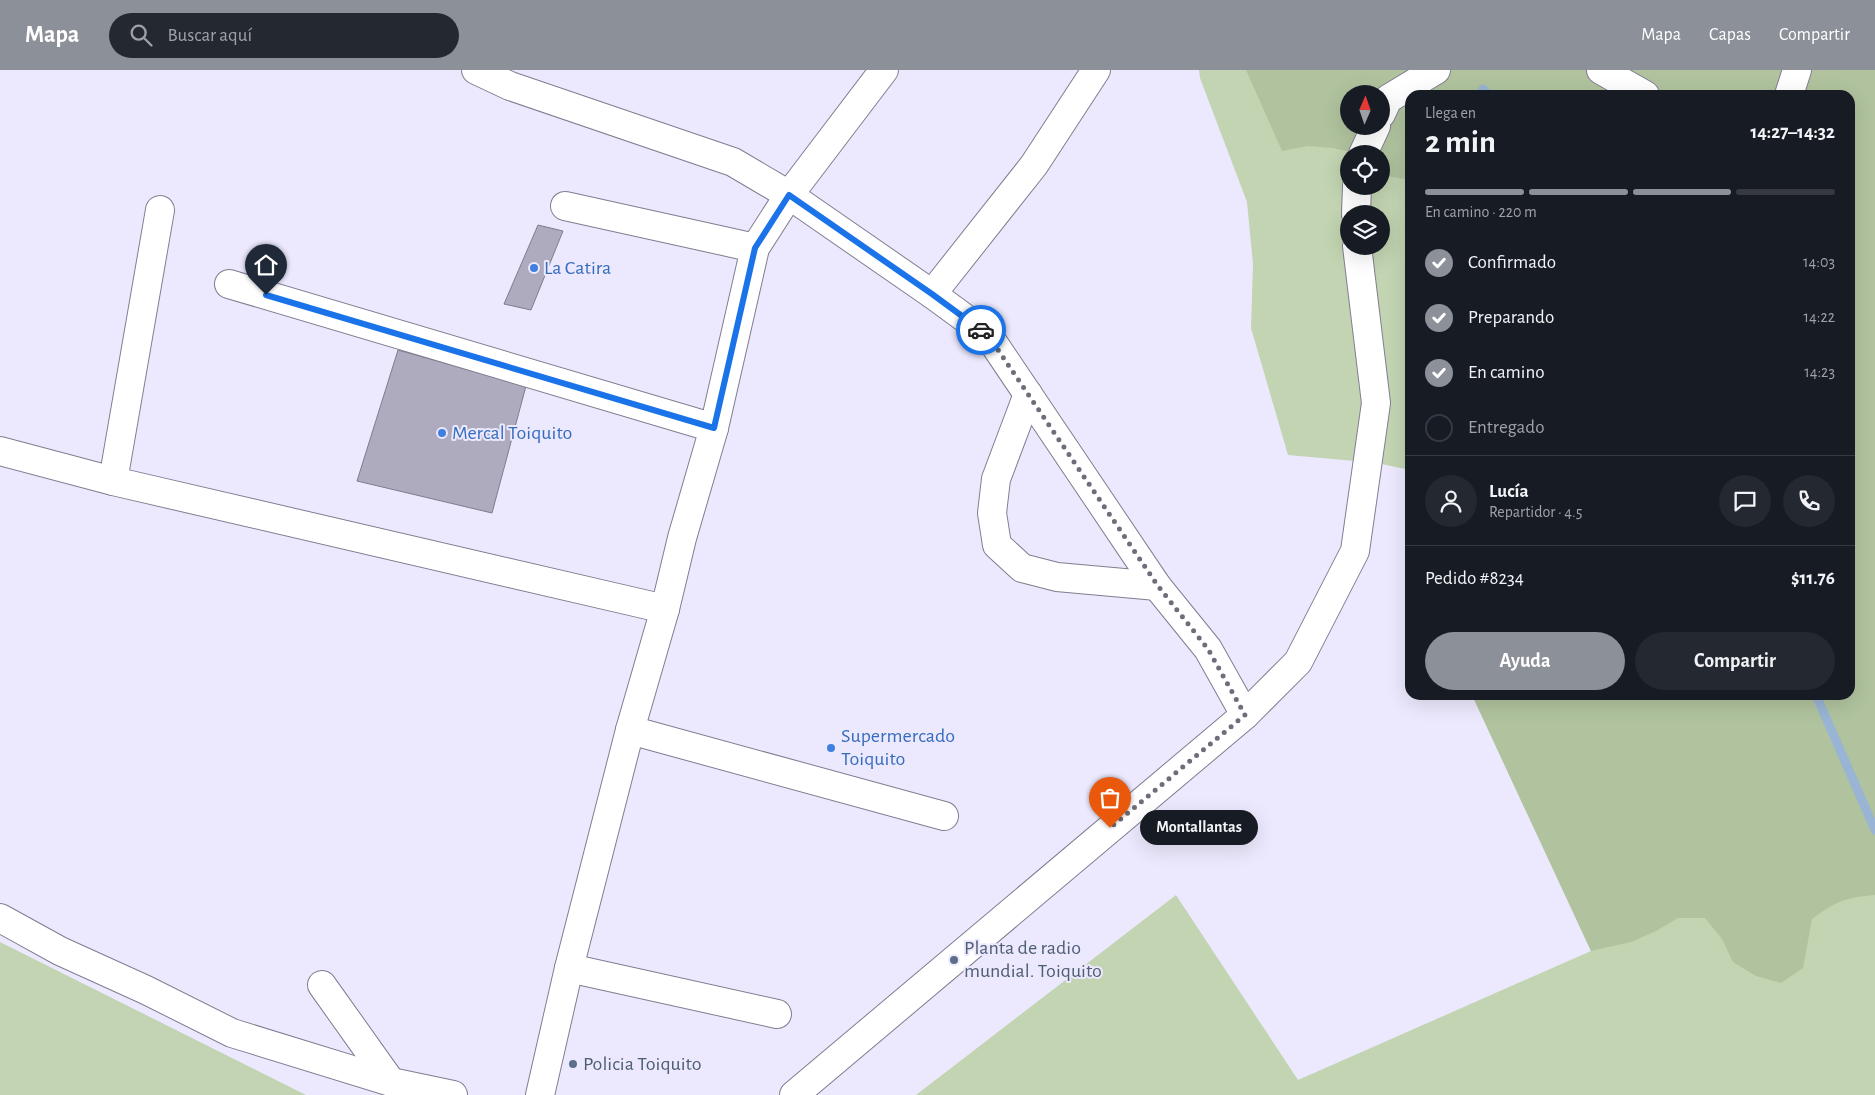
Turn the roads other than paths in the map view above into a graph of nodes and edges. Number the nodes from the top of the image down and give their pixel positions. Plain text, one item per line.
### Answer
1 (476, 70) edge
2 (884, 70) edge
3 (1096, 70) edge
4 (1436, 70) edge
5 (1601, 70) edge
6 (1797, 70) edge
7 (1636, 90) edge
8 (1791, 90) edge
9 (1390, 98) edge
10 (789, 195) junction
11 (565, 206) dead end
12 (160, 210) dead end
13 (755, 248) junction
14 (1358, 255) edge
15 (229, 284) dead end
16 (932, 294) junction
17 (1028, 394) junction
18 (714, 428) junction
19 (0, 451) edge
20 (113, 481) junction
21 (1158, 586) junction
22 (665, 609) junction
23 (1245, 715) junction
24 (630, 730) junction
25 (944, 816) dead end
26 (0, 918) edge
27 (569, 968) junction
28 (322, 985) dead end
29 (777, 1014) dead end
30 (391, 1082) junction
31 (453, 1095) edge
32 (540, 1095) edge
33 (794, 1095) edge

1 - 10 street
2 - 10 street
3 - 16 street
4 - 9 street
5 - 7 street
6 - 8 street
10 - 13 street
10 - 16 street
11 - 13 street
12 - 20 street
13 - 18 street
14 - 23 street
15 - 18 street
16 - 17 street
17 - 21 street
17 - 21 street
18 - 22 street
19 - 20 street
20 - 22 street
21 - 23 street
22 - 24 street
23 - 33 street
24 - 25 street
24 - 27 street
26 - 30 street
27 - 29 street
27 - 32 street
28 - 30 street
30 - 31 street

